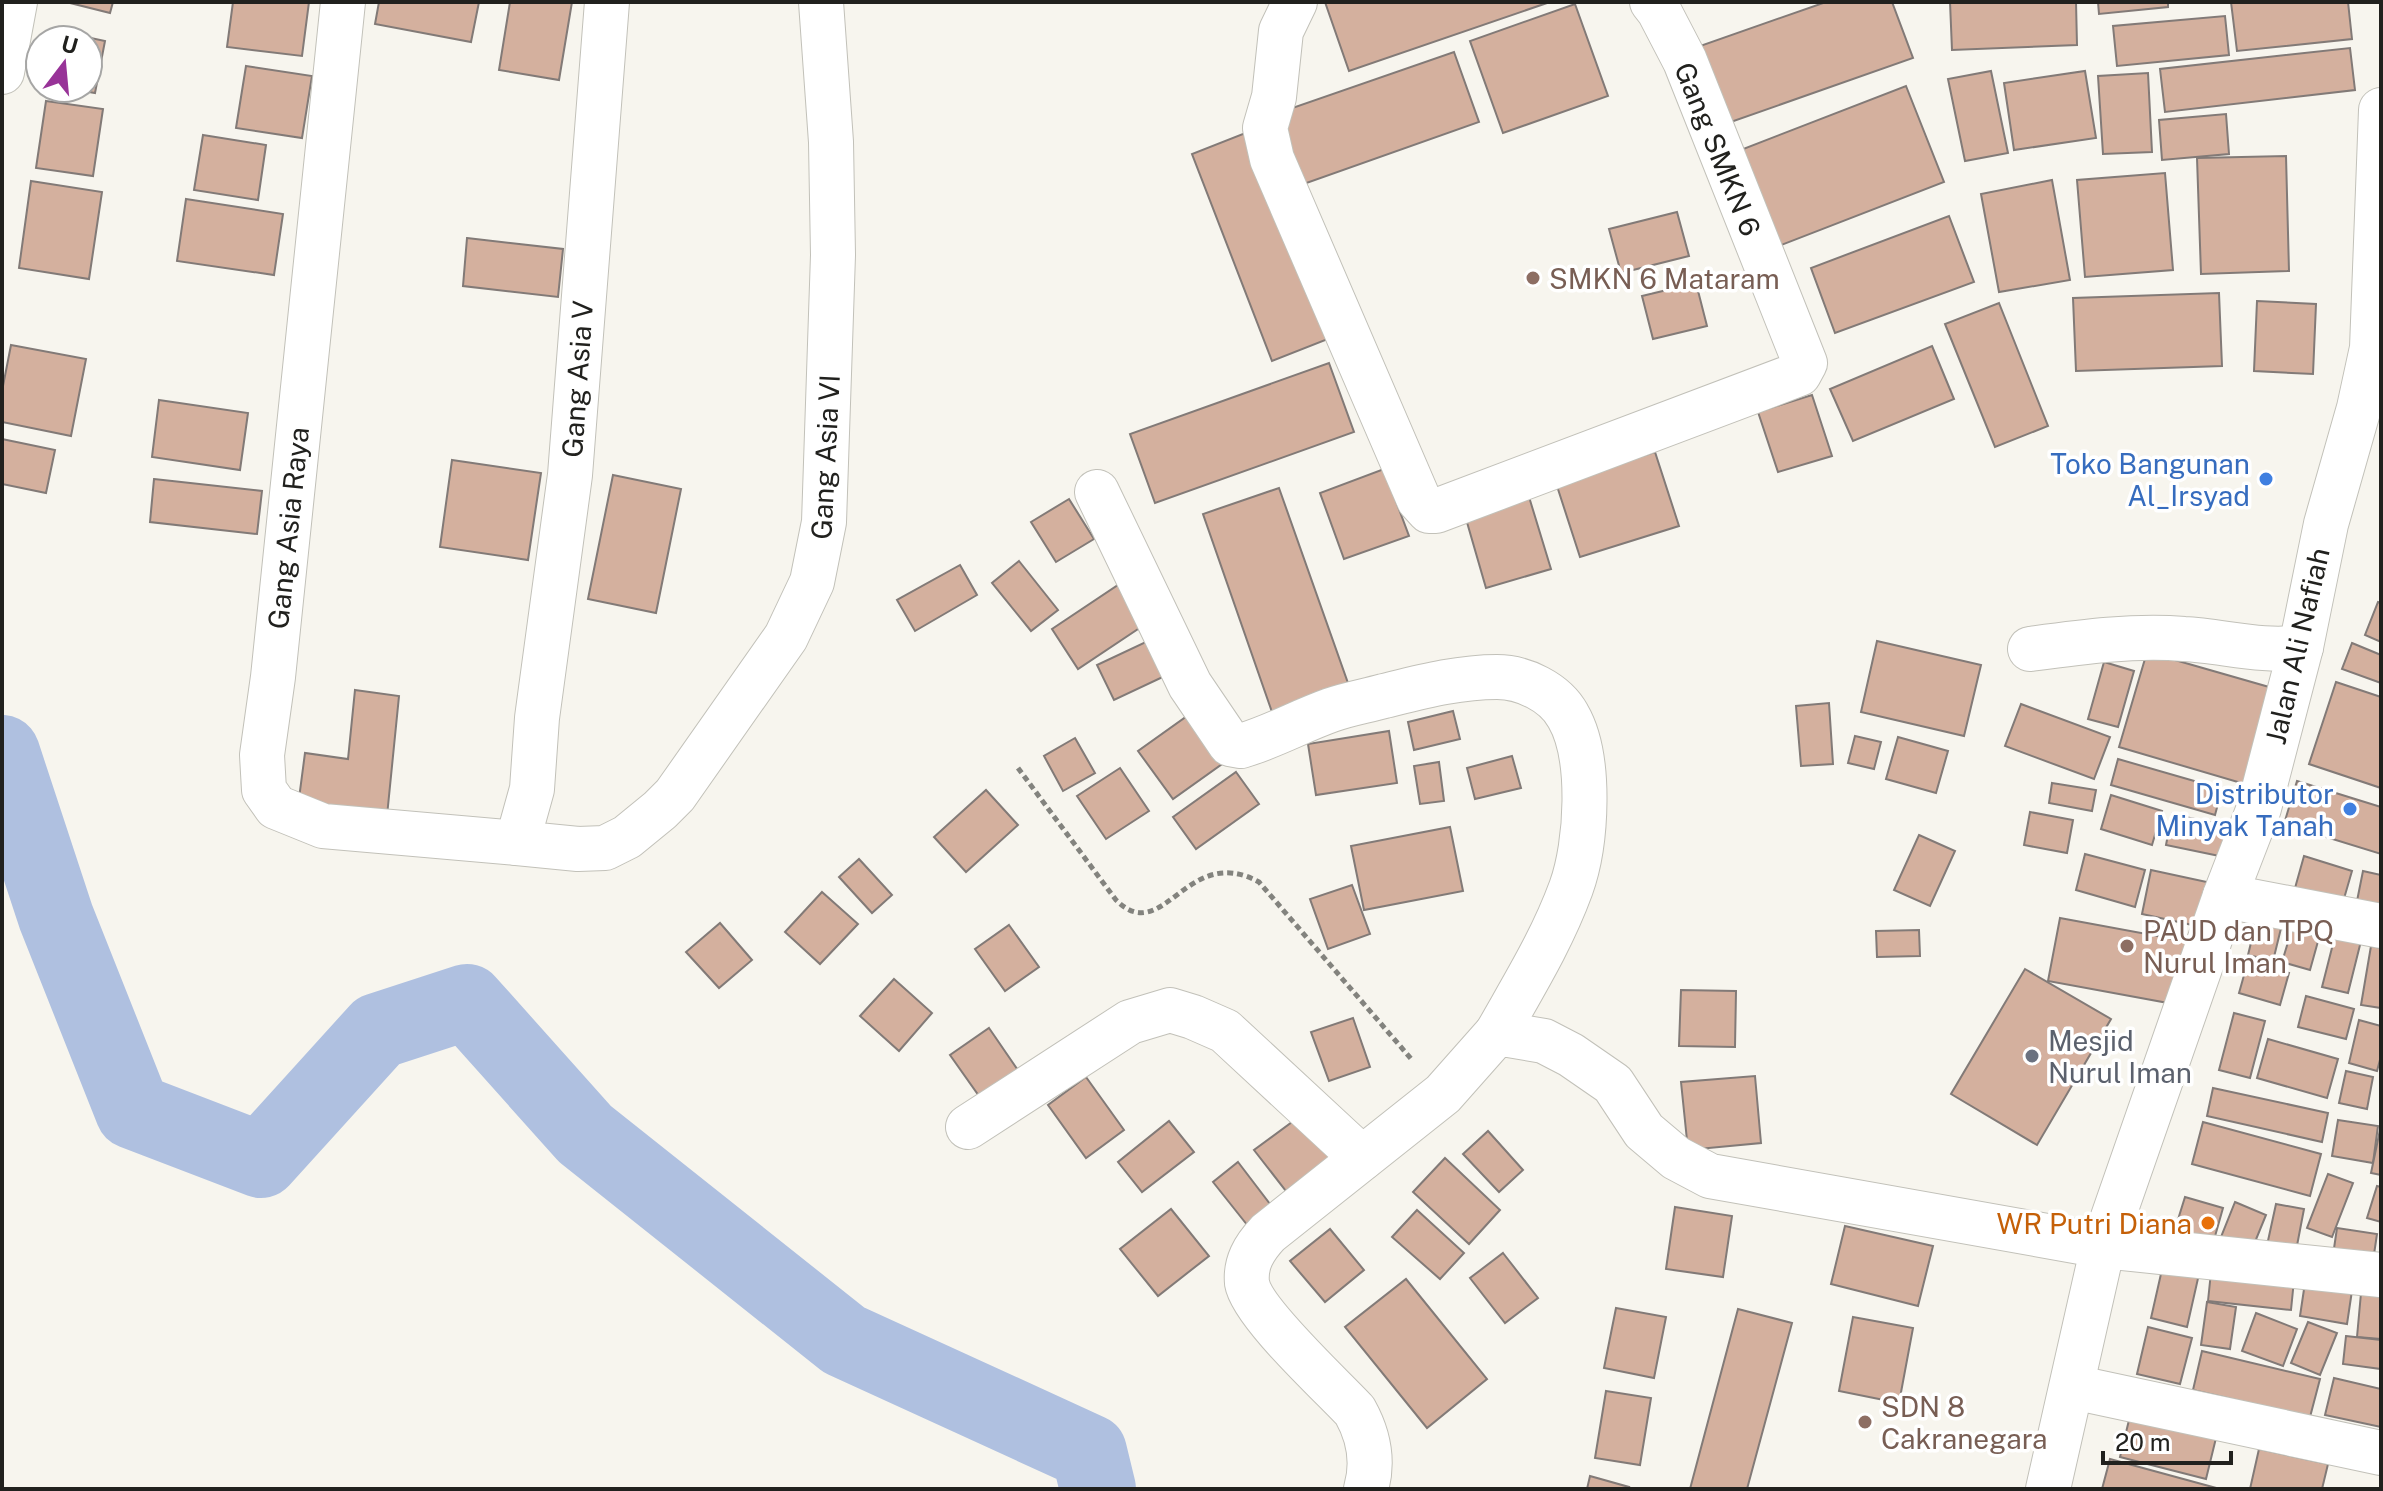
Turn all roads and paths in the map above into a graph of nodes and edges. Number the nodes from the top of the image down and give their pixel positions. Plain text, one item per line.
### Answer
1 (15, 2) edge
2 (343, 2) edge
3 (607, 2) edge
4 (821, 2) edge
5 (1295, 2) edge
6 (1652, 2) edge
7 (2, 72) edge
8 (2381, 110) edge
9 (2379, 157) edge
10 (2365, 450) edge
11 (1097, 492) dead end
12 (2301, 647) junction
13 (2030, 649) dead end
14 (1018, 768) dead end
15 (517, 843) junction
16 (2225, 896) junction
17 (2381, 926) edge
18 (1497, 1033) junction
19 (1443, 1094) junction
20 (968, 1127) dead end
21 (1362, 1158) junction
22 (2103, 1246) junction
23 (2381, 1275) edge
24 (2073, 1387) junction
25 (2381, 1453) edge
26 (1366, 1489) edge
27 (2048, 1489) edge

1 - 7 street
2 - 15 street, Gang Asia Raya
3 - 15 street, Gang Asia V
4 - 15 street, Gang Asia VI
5 - 6 street, Gang SMKN 6
8 - 9 street, Jalan Ali Nafiah
9 - 10 street, Jalan Ali Nafiah
10 - 12 street, Jalan Ali Nafiah
11 - 18 street
12 - 13 street
12 - 16 street, Jalan Ali Nafiah
14 - 19 path
16 - 17 street
16 - 22 street, Jalan Ali Nafiah
18 - 19 street
18 - 22 street
19 - 21 street
20 - 21 street
21 - 26 street
22 - 23 street
22 - 24 street, Jalan Ali Nafiah
24 - 25 street
24 - 27 street, Jalan Ali Nafiah

